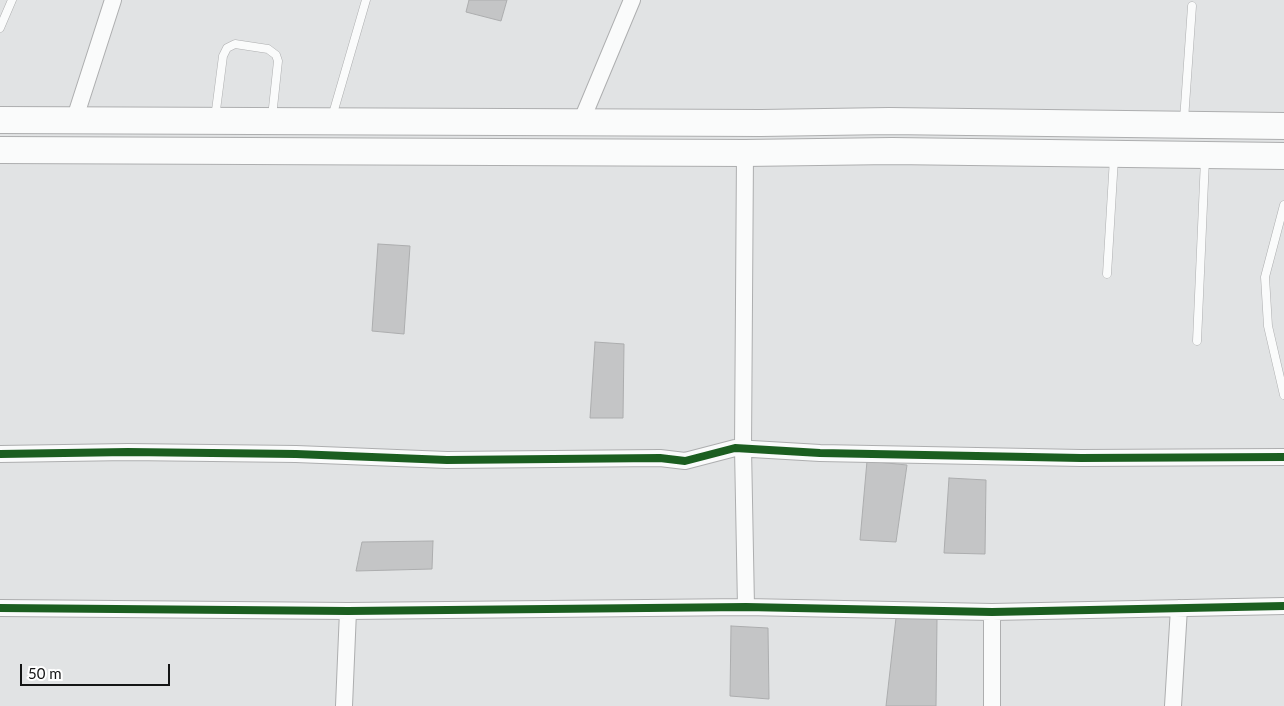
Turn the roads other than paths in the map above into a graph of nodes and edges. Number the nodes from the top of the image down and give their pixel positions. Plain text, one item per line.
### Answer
1 (12, 0) edge
2 (113, 0) edge
3 (366, 0) edge
4 (632, 0) edge
5 (1192, 6) dead end
6 (0, 28) edge
7 (0, 120) edge
8 (74, 121) junction
9 (215, 121) junction
10 (271, 121) junction
11 (330, 122) junction
12 (581, 122) junction
13 (1184, 125) junction
14 (1284, 126) edge
15 (0, 150) edge
16 (745, 153) junction
17 (1114, 154) junction
18 (1205, 155) junction
19 (1284, 156) edge
20 (1284, 205) edge
21 (1107, 274) dead end
22 (1197, 341) dead end
23 (1284, 395) edge
24 (743, 448) junction
25 (0, 454) edge
26 (1284, 457) edge
27 (1284, 606) edge
28 (746, 607) junction
29 (0, 608) edge
30 (1179, 608) junction
31 (348, 611) junction
32 (992, 612) junction
33 (344, 706) edge
34 (992, 706) edge
35 (1173, 706) edge

1 - 6 lane
2 - 8 street
3 - 11 lane
4 - 12 street
5 - 13 lane
7 - 8 highway
8 - 9 highway
9 - 10 highway
9 - 10 lane
10 - 11 highway
11 - 12 highway
12 - 13 highway
13 - 14 highway
15 - 16 highway
16 - 17 highway
16 - 24 street
17 - 18 highway
17 - 21 lane
18 - 19 highway
18 - 22 lane
20 - 23 lane
24 - 25 street
24 - 26 street
24 - 28 street
27 - 30 street
28 - 31 street
28 - 32 street
29 - 31 street
30 - 32 street
30 - 35 street
31 - 33 street
32 - 34 street

